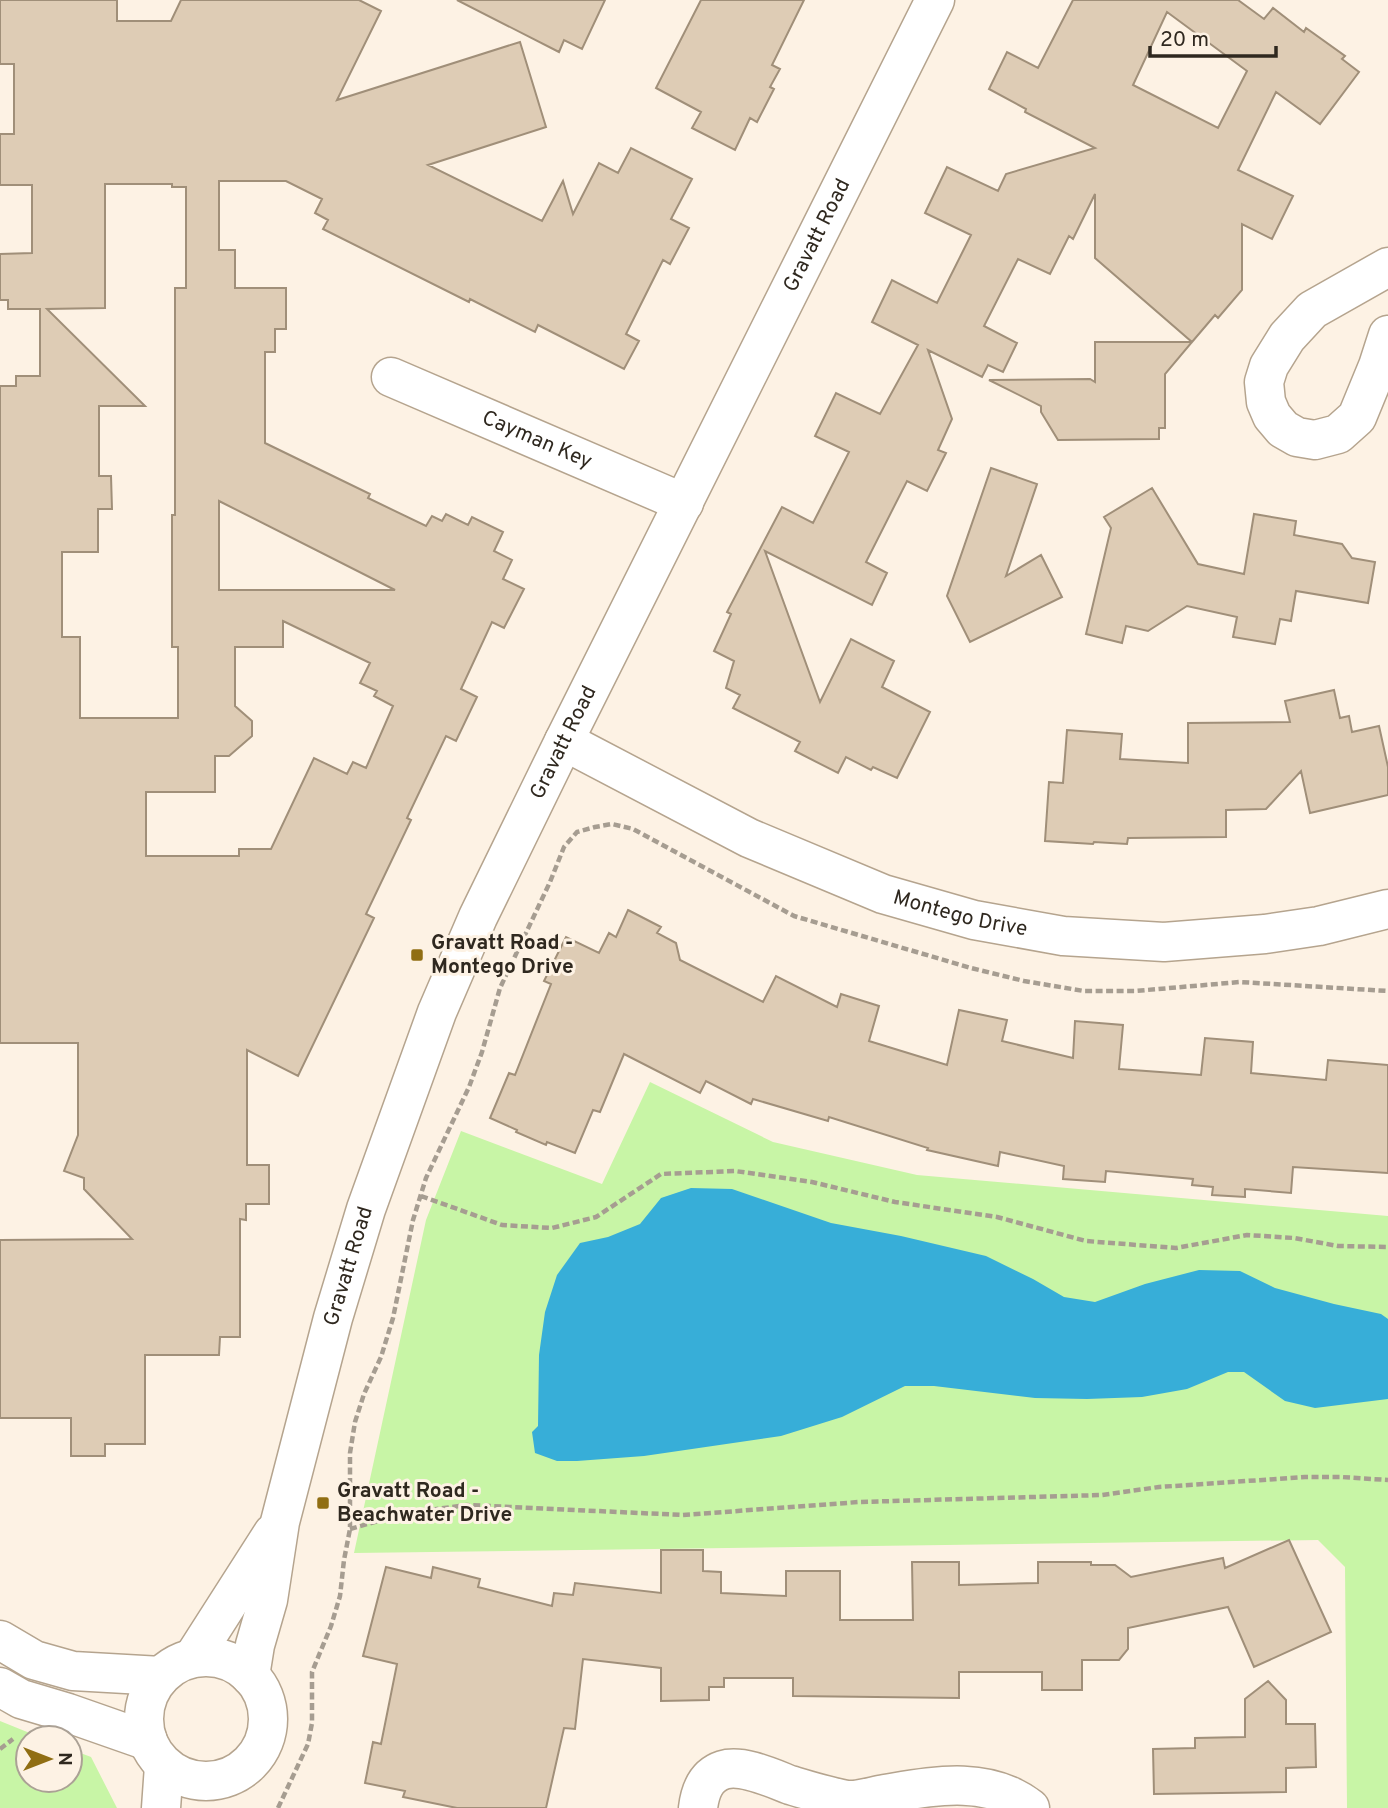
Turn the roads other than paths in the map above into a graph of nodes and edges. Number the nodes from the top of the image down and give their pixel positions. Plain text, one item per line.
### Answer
1 (935, 0) edge
2 (1388, 267) edge
3 (1388, 335) edge
4 (391, 377) dead end
5 (684, 503) junction
6 (564, 741) junction
7 (1388, 909) edge
8 (280, 1522) junction
9 (0, 1640) edge
10 (177, 1667) junction
11 (250, 1676) junction
12 (0, 1687) edge
13 (156, 1754) junction
14 (230, 1792) edge
15 (845, 1804) edge
16 (161, 1808) edge
17 (698, 1808) edge
18 (1030, 1808) edge

1 - 5 street, Gravatt Road
2 - 3 street
4 - 5 street, Cayman Key
5 - 6 street, Gravatt Road
6 - 7 street, Montego Drive
6 - 8 street, Gravatt Road
8 - 10 street, Gravatt Road
8 - 11 street, Gravatt Road
9 - 10 street
10 - 11 street
10 - 13 street
11 - 14 street
12 - 13 street
13 - 14 street
13 - 16 street
15 - 17 street
15 - 18 street

